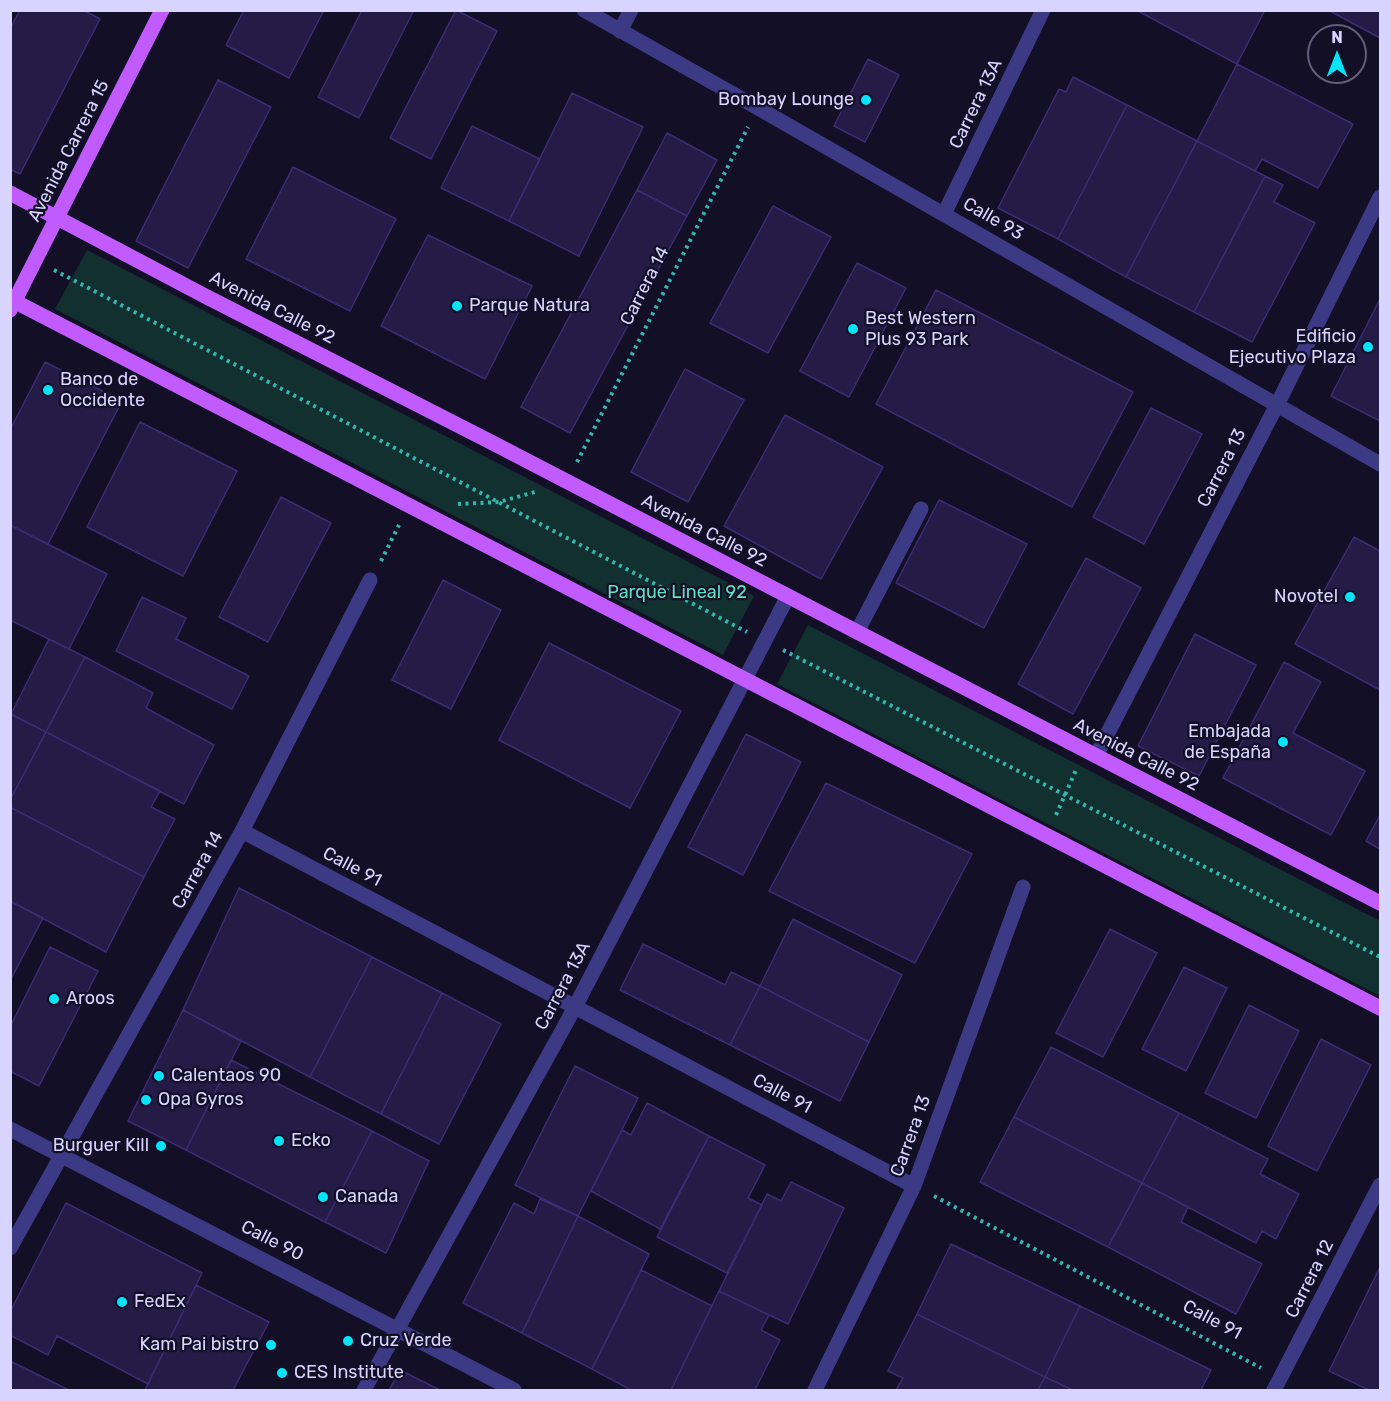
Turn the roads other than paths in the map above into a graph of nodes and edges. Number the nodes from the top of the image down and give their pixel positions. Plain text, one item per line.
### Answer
1 (162, 10) edge
2 (584, 10) edge
3 (631, 10) edge
4 (1043, 10) edge
5 (620, 32) junction
6 (10, 193) edge
7 (1380, 197) edge
8 (944, 214) junction
9 (57, 217) junction
10 (12, 303) edge
11 (1276, 405) junction
12 (1380, 464) edge
13 (921, 509) dead end
14 (370, 580) road end
15 (788, 596) junction
16 (857, 632) junction
17 (746, 679) junction
18 (1096, 756) junction
19 (242, 831) junction
20 (1023, 887) dead end
21 (1380, 903) edge
22 (575, 1007) junction
23 (1380, 1008) edge
24 (10, 1129) edge
25 (61, 1156) junction
26 (914, 1185) junction
27 (1380, 1185) edge
28 (10, 1248) edge
29 (397, 1329) junction
30 (1277, 1384) edge
31 (364, 1390) edge
32 (514, 1390) edge
33 (815, 1390) edge

1 - 9 main road, Avenida Carrera 15
2 - 5 street, Calle 93
3 - 5 street
4 - 8 street, Carrera 13A
5 - 8 street, Calle 93
6 - 9 main road, Avenida Calle 92
7 - 11 street, Carrera 13
8 - 11 street, Calle 93
9 - 10 main road, Avenida Carrera 15
9 - 15 main road, Avenida Calle 92
10 - 17 main road
11 - 12 street, Calle 93
11 - 18 street, Carrera 13
13 - 16 street
14 - 19 street, Carrera 14
15 - 16 main road, Avenida Calle 92
15 - 17 street, Carrera 13A
16 - 18 main road, Avenida Calle 92
17 - 22 street, Carrera 13A
17 - 23 main road
18 - 21 main road, Avenida Calle 92
19 - 22 street, Calle 91
19 - 25 street, Carrera 14
20 - 26 street, Carrera 13
22 - 26 street, Calle 91
22 - 29 street, Carrera 13A
24 - 25 street, Calle 90
25 - 28 street, Carrera 14
25 - 29 street, Calle 90
26 - 33 street, Carrera 13
27 - 30 street, Carrera 12
29 - 31 street, Carrera 13A
29 - 32 street, Calle 90

